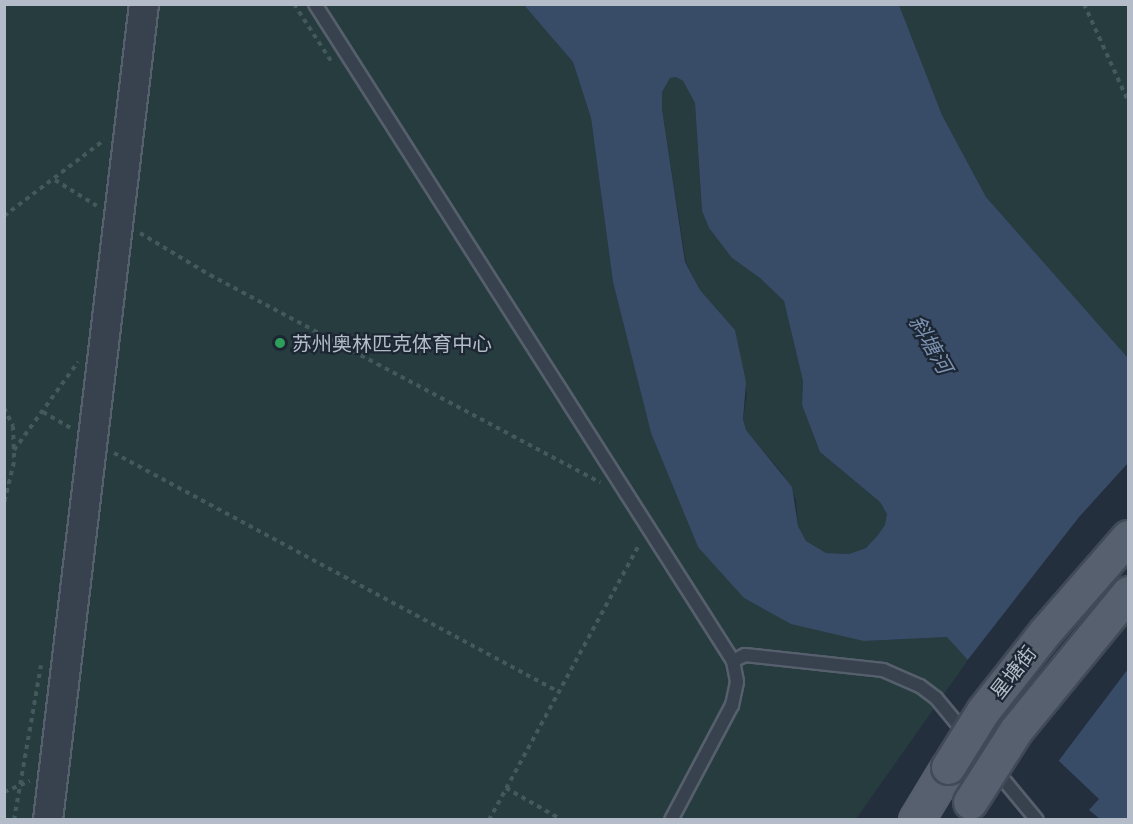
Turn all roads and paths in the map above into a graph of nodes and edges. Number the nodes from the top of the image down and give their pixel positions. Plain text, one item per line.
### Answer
1 (144, 4) edge
2 (294, 4) edge
3 (315, 4) edge
4 (1084, 4) edge
5 (333, 64) dead end
6 (1128, 101) edge
7 (130, 118) junction
8 (55, 180) junction
9 (101, 208) dead end
10 (4, 216) edge
11 (136, 230) dead end
12 (81, 358) dead end
13 (4, 408) edge
14 (43, 412) junction
15 (92, 441) junction
16 (14, 450) junction
17 (595, 472) dead end
18 (601, 482) junction
19 (607, 491) dead end
20 (4, 503) edge
21 (635, 534) dead end
22 (1128, 537) edge
23 (640, 543) junction
24 (646, 552) dead end
25 (1128, 593) edge
26 (41, 661) dead end
27 (733, 661) junction
28 (557, 691) junction
29 (506, 788) junction
30 (965, 811) edge
31 (14, 819) edge
32 (48, 819) edge
33 (489, 819) edge
34 (562, 819) edge
35 (671, 819) edge
36 (916, 819) edge
37 (1037, 819) edge

1 - 7 street
2 - 5 path
3 - 27 lane
4 - 6 path
7 - 8 path
7 - 15 street
8 - 9 path
8 - 10 path
11 - 18 path
12 - 14 path
13 - 16 path
14 - 15 path
14 - 16 path
15 - 28 path
15 - 32 street
16 - 20 path
17 - 18 path
18 - 19 path
21 - 23 path
22 - 36 main road, 星塘街, bridge
23 - 24 path
23 - 28 path
25 - 30 main road, 星塘街, bridge
26 - 31 path
27 - 35 lane
27 - 37 lane
28 - 29 path
29 - 33 path
29 - 34 path

